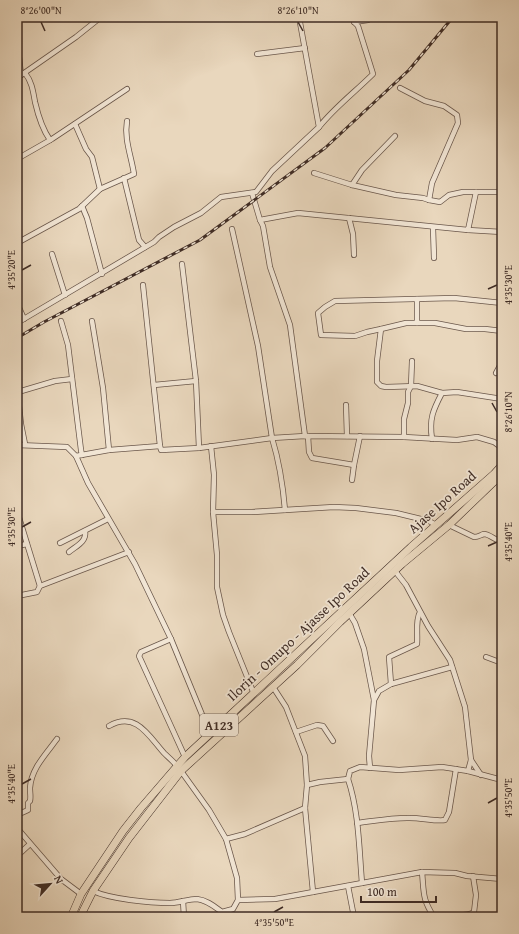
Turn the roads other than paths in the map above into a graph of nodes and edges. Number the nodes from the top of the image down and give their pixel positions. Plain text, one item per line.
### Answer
1 (101, 17) edge
2 (299, 17) edge
3 (367, 17) edge
4 (354, 19) edge
5 (17, 38) edge
6 (304, 48) junction
7 (257, 54) dead end
8 (21, 76) edge
9 (400, 88) dead end
10 (127, 90) dead end
11 (127, 121) dead end
12 (75, 124) junction
13 (319, 127) junction
14 (395, 136) dead end
15 (50, 140) junction
16 (17, 159) edge
17 (314, 173) dead end
18 (124, 178) junction
19 (352, 185) junction
20 (100, 189) junction
21 (476, 192) junction
22 (502, 192) edge
23 (252, 193) junction
24 (429, 200) junction
25 (82, 206) junction
26 (349, 218) junction
27 (260, 220) junction
28 (232, 228) dead end
29 (433, 228) junction
30 (468, 230) junction
31 (502, 232) edge
32 (17, 243) edge
33 (144, 247) junction
34 (52, 254) dead end
35 (354, 255) dead end
36 (434, 258) dead end
37 (182, 264) dead end
38 (102, 274) junction
39 (143, 285) dead end
40 (65, 295) junction
41 (417, 299) junction
42 (17, 303) edge
43 (502, 303) edge
44 (24, 319) junction
45 (61, 321) dead end
46 (92, 321) dead end
47 (17, 323) edge
48 (417, 323) junction
49 (381, 329) junction
50 (502, 331) edge
51 (412, 361) dead end
52 (502, 362) edge
53 (496, 373) dead end
54 (72, 379) junction
55 (196, 382) junction
56 (154, 385) junction
57 (411, 386) junction
58 (18, 390) edge
59 (442, 393) junction
60 (502, 399) edge
61 (346, 405) dead end
62 (307, 436) junction
63 (347, 436) junction
64 (360, 436) junction
65 (404, 437) junction
66 (272, 438) junction
67 (432, 439) junction
68 (25, 444) junction
69 (17, 445) edge
70 (160, 446) junction
71 (211, 446) junction
72 (199, 448) junction
73 (502, 448) edge
74 (109, 450) junction
75 (82, 455) junction
76 (76, 456) junction
77 (354, 465) junction
78 (502, 465) edge
79 (502, 474) edge
80 (352, 480) dead end
81 (285, 510) junction
82 (17, 511) edge
83 (213, 512) junction
84 (108, 519) junction
85 (436, 524) junction
86 (449, 525) junction
87 (84, 531) junction
88 (497, 540) dead end
89 (60, 543) dead end
90 (27, 544) junction
91 (17, 546) edge
92 (69, 552) dead end
93 (129, 552) junction
94 (400, 562) junction
95 (395, 571) junction
96 (40, 586) junction
97 (17, 596) edge
98 (420, 612) junction
99 (349, 613) junction
100 (171, 639) junction
101 (486, 657) dead end
102 (502, 663) edge
103 (452, 667) junction
104 (391, 684) junction
105 (273, 687) junction
106 (254, 694) junction
107 (374, 700) junction
108 (109, 726) dead end
109 (296, 732) junction
110 (210, 734) junction
111 (57, 739) dead end
112 (334, 741) dead end
113 (185, 756) junction
114 (471, 760) junction
115 (179, 768) junction
116 (370, 768) junction
117 (456, 769) junction
118 (468, 771) junction
119 (481, 775) junction
120 (348, 779) junction
121 (502, 780) edge
122 (307, 785) junction
123 (305, 808) junction
124 (17, 815) edge
125 (357, 823) junction
126 (17, 828) edge
127 (226, 839) junction
128 (30, 844) junction
129 (17, 856) edge
130 (422, 872) junction
131 (473, 876) junction
132 (502, 879) edge
133 (362, 883) junction
134 (348, 886) junction
135 (93, 891) junction
136 (313, 892) junction
137 (81, 894) junction
138 (238, 900) junction
139 (183, 901) junction
140 (466, 916) edge
141 (71, 917) edge
142 (80, 917) edge
143 (184, 917) edge
144 (354, 917) edge
145 (434, 917) edge
146 (444, 917) edge

1 - 8 street
2 - 6 street
3 - 4 street
4 - 13 street
5 - 8 street
6 - 7 street
6 - 13 street
8 - 15 street
9 - 24 street
10 - 12 street
11 - 18 street
12 - 15 street
12 - 20 street
13 - 23 street
14 - 19 street
15 - 16 street
17 - 19 street
18 - 20 street
18 - 33 street
19 - 24 street
20 - 25 street
21 - 22 street
21 - 24 street
21 - 30 street
23 - 27 street
23 - 33 street
25 - 32 street
25 - 38 street
26 - 27 street
26 - 29 street
26 - 35 street
27 - 62 street
28 - 66 street
29 - 30 street
29 - 36 street
30 - 31 street
33 - 38 street
34 - 40 street
37 - 55 street
38 - 40 street
39 - 56 street
40 - 44 street
41 - 43 street
41 - 48 street
41 - 49 street
42 - 44 street
44 - 47 street
45 - 54 street
46 - 74 street
48 - 49 street
48 - 50 street
49 - 57 street
51 - 57 street
52 - 53 street
54 - 58 street
54 - 75 street
55 - 56 street
55 - 72 street
56 - 70 street
57 - 59 street
57 - 65 street
58 - 68 street
59 - 60 street
59 - 67 street
61 - 63 street
62 - 63 street
62 - 66 street
62 - 77 street
63 - 64 street
64 - 65 street
64 - 77 street
65 - 67 street
66 - 71 street
66 - 81 street
67 - 73 street
68 - 69 street
68 - 76 street
70 - 72 street
70 - 74 street
71 - 72 street
71 - 83 street
74 - 75 street
75 - 76 street
76 - 84 street
77 - 80 street
78 - 85 highway, Ajase Ipo Road / A123
79 - 86 highway, Ajase Ipo Road / A123
81 - 83 street
81 - 85 street
82 - 90 street
83 - 106 street
84 - 87 street
84 - 93 street
85 - 94 highway, Ajase Ipo Road / A123
86 - 88 street
86 - 94 highway, Ajase Ipo Road / A123
87 - 89 street
87 - 92 street
90 - 91 street
90 - 96 street
93 - 96 street
93 - 100 street
94 - 95 highway, Ilorin - Omupo - Ajasse Ipo Road / A123
94 - 106 highway, Ilorin - Omupo - Ajasse Ipo Road / A123
95 - 98 street
95 - 99 highway, Ilorin - Omupo - Ajasse Ipo Road / A123
96 - 97 street
98 - 103 street
98 - 104 street
99 - 105 highway, Ilorin - Omupo - Ajasse Ipo Road / A123
99 - 107 street
100 - 110 street
100 - 113 street
101 - 102 street
103 - 104 street
103 - 114 street
104 - 107 street
105 - 109 street
105 - 115 highway, Ilorin - Omupo - Ajasse Ipo Road / A123
106 - 110 highway, Ilorin - Omupo - Ajasse Ipo Road / A123
107 - 116 street
108 - 115 street
109 - 112 street
109 - 122 street
110 - 113 highway, Ilorin - Omupo - Ajasse Ipo Road / A123
111 - 124 street
113 - 115 highway, Ilorin - Omupo - Ajasse Ipo Road / A123
114 - 118 street
114 - 119 street
115 - 127 street
115 - 135 highway, Ilorin - Omupo - Ajasse Ipo Road / A123
115 - 137 highway, Ilorin - Omupo - Ajasse Ipo Road / A123
116 - 117 street
116 - 120 street
117 - 118 street
117 - 125 street
118 - 119 street
119 - 121 street
120 - 122 street
120 - 125 street
122 - 123 street
123 - 127 street
123 - 136 street
125 - 133 street
126 - 128 street
127 - 138 street
128 - 129 street
128 - 137 street
130 - 131 street
130 - 133 street
130 - 145 street
131 - 132 street
131 - 140 street
133 - 134 street
134 - 136 street
134 - 144 street
135 - 139 street
135 - 142 highway, Ilorin - Omupo - Ajasse Ipo Road / A123
136 - 138 street
137 - 141 highway, Ilorin - Omupo - Ajasse Ipo Road / A123
138 - 139 street
139 - 143 street
140 - 146 street

